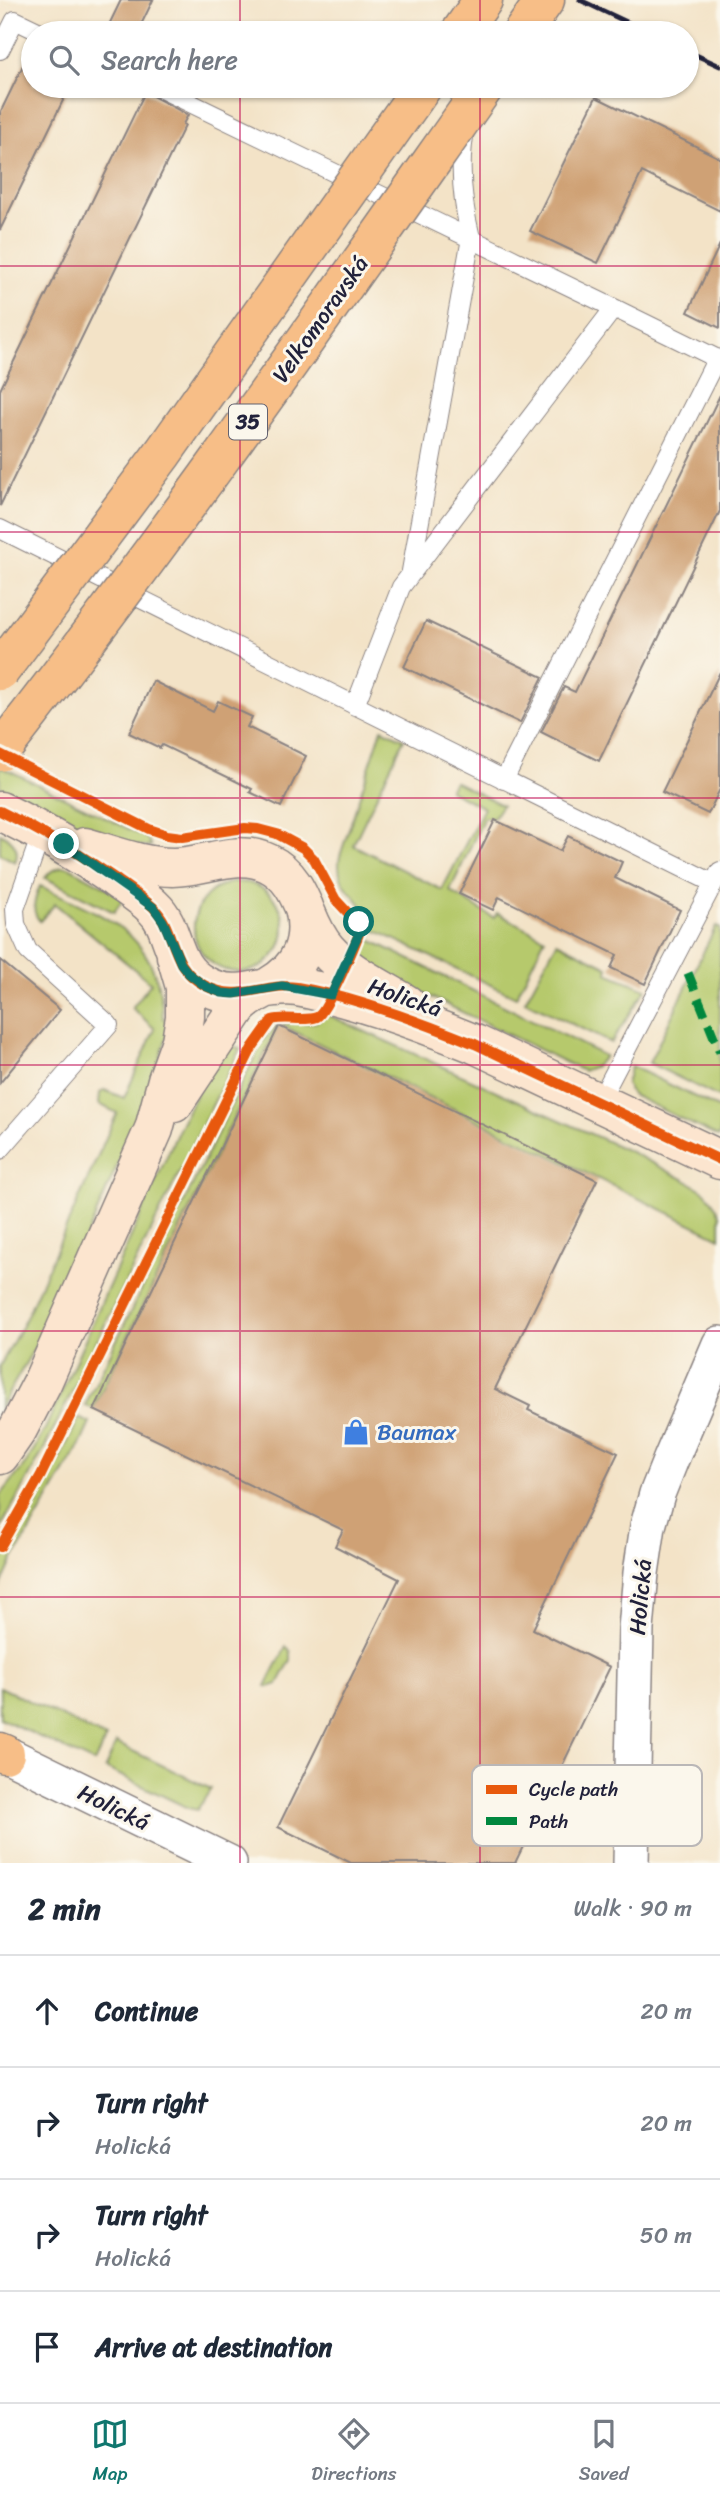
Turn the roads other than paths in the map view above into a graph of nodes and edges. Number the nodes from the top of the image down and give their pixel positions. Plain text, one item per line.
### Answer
1 (545, 0) edge
2 (488, 21) edge
3 (21, 23) edge
4 (0, 50) edge
5 (180, 98) edge
6 (414, 98) edge
7 (472, 98) edge
8 (476, 98) edge
9 (471, 238) junction
10 (614, 308) junction
11 (719, 359) edge
12 (0, 529) edge
13 (410, 574) junction
14 (0, 671) edge
15 (355, 706) junction
16 (0, 751) edge
17 (505, 780) junction
18 (0, 811) edge
19 (45, 833) junction
20 (217, 860) junction
21 (715, 890) edge
22 (303, 902) junction
23 (173, 946) junction
24 (260, 991) junction
25 (475, 1044) junction
26 (599, 1102) junction
27 (154, 1129) junction
28 (0, 1150) edge
29 (720, 1160) edge
30 (720, 1344) edge
31 (0, 1455) edge
32 (2, 1753) edge
33 (633, 1765) edge
34 (229, 1863) edge

1 - 2 main road
3 - 4 lane
5 - 9 lane
6 - 14 main road, 35, bridge
7 - 9 lane
8 - 16 main road, Velkomoravská / 35, bridge
9 - 10 lane
9 - 13 lane
10 - 11 lane
10 - 13 lane
11 - 17 lane
12 - 15 lane
13 - 15 lane
15 - 17 lane
17 - 21 lane
18 - 19 street, Holická
19 - 20 street, Holická
19 - 23 street, Holická
19 - 28 lane
20 - 22 street, Holická
20 - 23 street
21 - 26 lane
22 - 24 street
22 - 25 street, Holická
23 - 24 street, Holická
23 - 27 street
24 - 25 street, Holická
24 - 27 street
25 - 26 street, Holická
26 - 29 street, Holická
27 - 31 street
30 - 33 street, Holická
32 - 34 street, Holická

